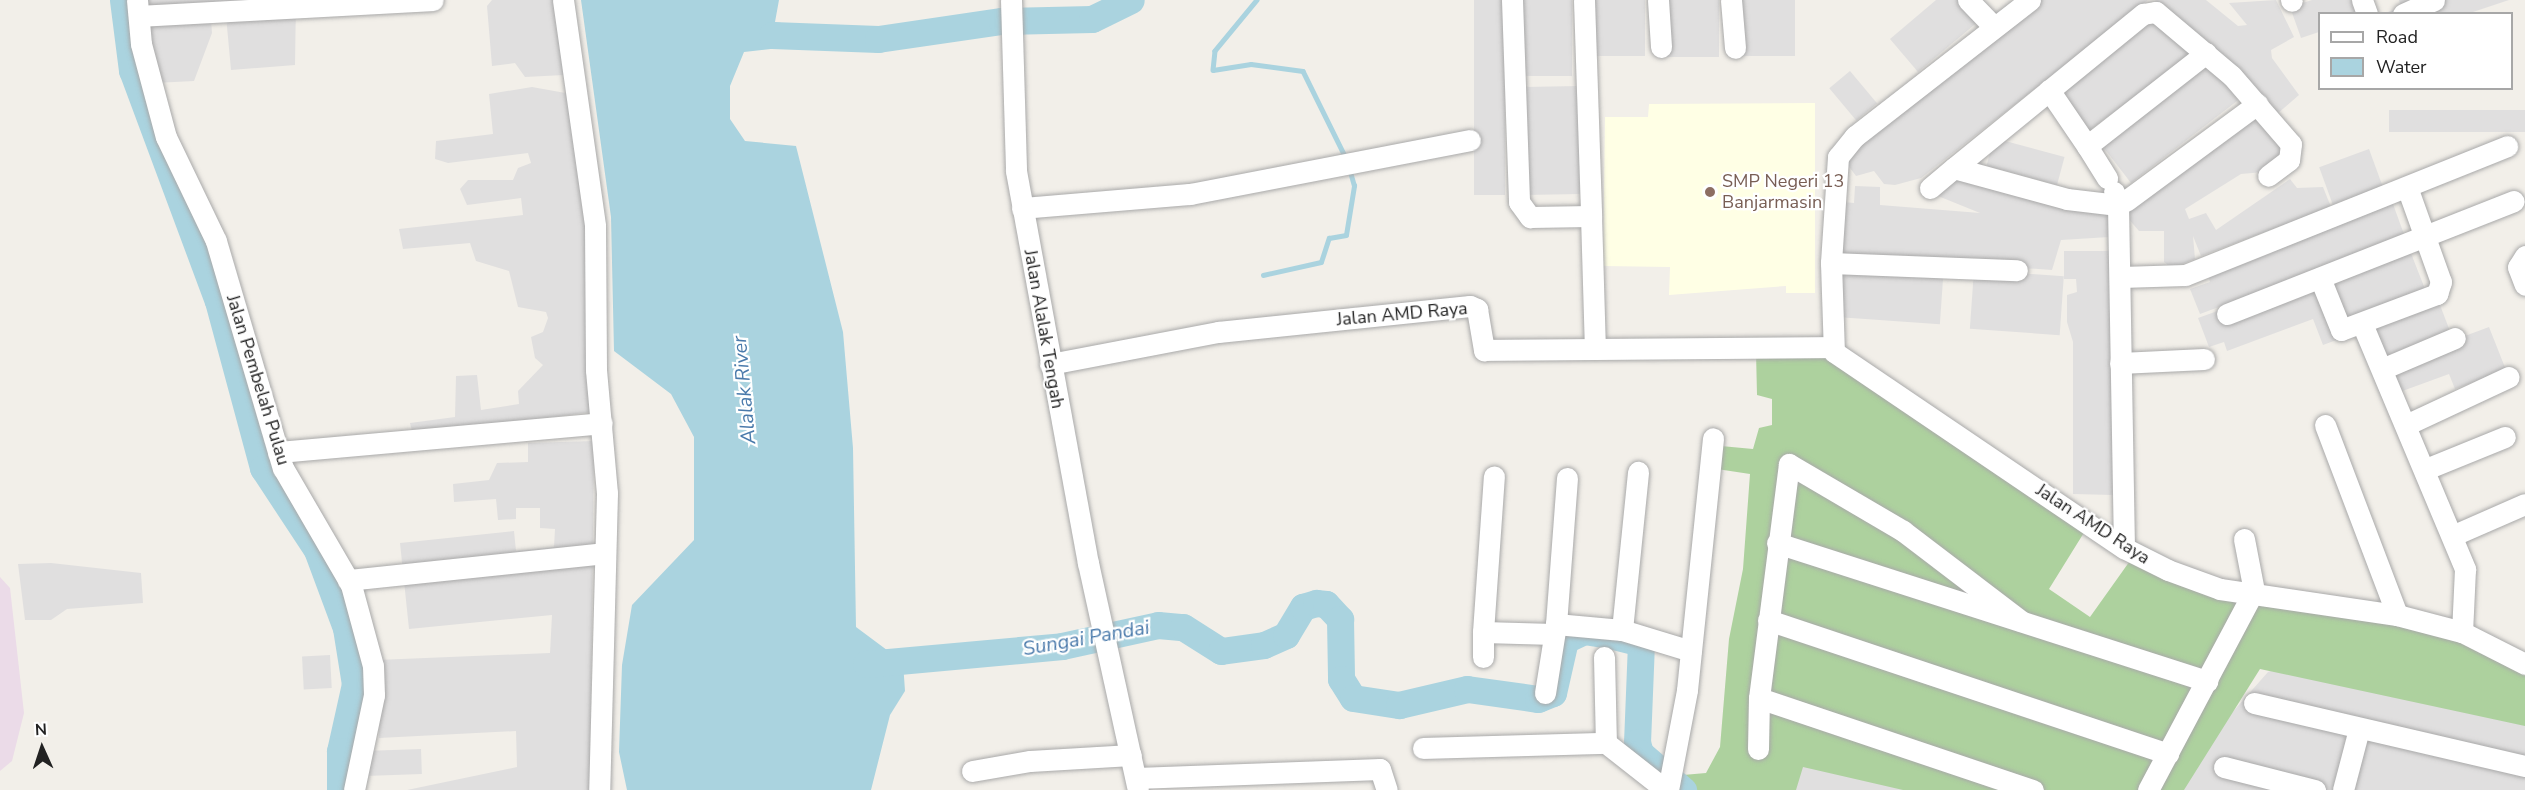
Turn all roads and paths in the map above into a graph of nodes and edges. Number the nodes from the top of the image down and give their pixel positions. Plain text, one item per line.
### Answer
1 (433, 0) edge
2 (563, 0) edge
3 (1512, 0) edge
4 (1584, 0) edge
5 (1658, 0) edge
6 (1731, 0) edge
7 (1968, 0) edge
8 (2030, 0) edge
9 (2434, 0) edge
10 (138, 8) edge
11 (1012, 11) edge
12 (2407, 12) edge
13 (1994, 27) junction
14 (1661, 47) dead end
15 (1735, 48) dead end
16 (2206, 53) junction
17 (2049, 90) junction
18 (2257, 104) junction
19 (1470, 140) dead end
20 (2517, 143) edge
21 (2087, 146) junction
22 (1954, 168) junction
23 (2268, 176) dead end
24 (2407, 187) junction
25 (1930, 188) dead end
26 (2112, 191) junction
27 (2514, 201) dead end
28 (1022, 208) junction
29 (1591, 216) junction
30 (2426, 238) junction
31 (2525, 256) edge
32 (1831, 263) junction
33 (2017, 270) dead end
34 (2121, 277) junction
35 (2320, 278) junction
36 (2525, 285) edge
37 (2227, 314) dead end
38 (2363, 326) junction
39 (2455, 338) dead end
40 (1831, 347) junction
41 (1595, 349) junction
42 (2204, 359) dead end
43 (2120, 363) junction
44 (1050, 364) junction
45 (2382, 369) junction
46 (2509, 377) dead end
47 (602, 423) junction
48 (2325, 424) dead end
49 (2408, 424) junction
50 (2505, 437) dead end
51 (1713, 438) dead end
52 (278, 452) junction
53 (2426, 469) junction
54 (1638, 472) dead end
55 (1494, 476) dead end
56 (1567, 478) dead end
57 (2525, 504) edge
58 (2454, 535) junction
59 (2244, 539) dead end
60 (1777, 543) junction
61 (2124, 548) junction
62 (605, 553) junction
63 (348, 580) junction
64 (2254, 591) junction
65 (2397, 615) junction
66 (1768, 620) junction
67 (2021, 621) junction
68 (1555, 629) junction
69 (1623, 630) junction
70 (1483, 632) junction
71 (2462, 632) junction
72 (1691, 651) junction
73 (1483, 657) dead end
74 (1604, 657) dead end
75 (2525, 664) edge
76 (2207, 681) junction
77 (1545, 693) dead end
78 (1759, 698) junction
79 (2254, 703) dead end
80 (2359, 729) junction
81 (1606, 743) junction
82 (1423, 748) dead end
83 (1758, 749) dead end
84 (2168, 754) junction
85 (1131, 756) junction
86 (2525, 766) edge
87 (2224, 767) dead end
88 (972, 771) dead end
89 (1137, 784) edge
90 (1669, 785) edge
91 (354, 790) edge
92 (599, 790) edge
93 (1387, 790) edge
94 (2033, 790) edge
95 (2148, 790) edge
96 (2315, 790) edge
97 (2343, 790) edge

1 - 10 street
2 - 47 street
3 - 29 street
4 - 29 street
5 - 14 street
6 - 15 street
7 - 13 street
8 - 13 street
9 - 12 street
10 - 52 street, Jalan Pembelah Pulau
11 - 28 street, Jalan Alalak Tengah
13 - 32 street
16 - 17 street
16 - 18 street
16 - 21 street
17 - 21 street
17 - 22 street
18 - 23 street
18 - 26 street
19 - 28 street
20 - 24 street
21 - 26 street
22 - 25 street
22 - 26 street
24 - 30 street
24 - 34 street
26 - 34 street
27 - 30 street
28 - 44 street, Jalan Alalak Tengah
29 - 41 street
30 - 35 street
30 - 38 street
31 - 36 street
32 - 33 street
32 - 40 street
34 - 43 street
35 - 37 street
35 - 38 street
38 - 45 street
39 - 45 street
40 - 41 street, Jalan AMD Raya
40 - 61 street, Jalan AMD Raya
41 - 44 street, Jalan AMD Raya
42 - 43 street
43 - 61 street
44 - 85 street, Jalan Alalak Tengah
45 - 49 street
46 - 49 street
47 - 52 street
47 - 62 street
48 - 65 street
49 - 53 street
50 - 53 street
51 - 72 street
52 - 63 street, Jalan Pembelah Pulau
53 - 58 street
54 - 69 street
55 - 70 street
56 - 68 street
57 - 58 street
58 - 71 street
59 - 64 street
60 - 66 street
60 - 67 street
60 - 67 street
61 - 64 street, Jalan AMD Raya
62 - 63 street
62 - 92 street
63 - 91 street, Jalan Pembelah Pulau
64 - 65 street, Jalan AMD Raya
64 - 76 street
65 - 71 street, Jalan AMD Raya
66 - 78 street
66 - 84 street
67 - 76 street
68 - 69 street
68 - 70 street
68 - 77 street
69 - 72 street
70 - 73 street
71 - 75 street, Jalan AMD Raya
72 - 90 street
74 - 81 street
76 - 84 street
78 - 83 street
78 - 94 street
79 - 80 street
80 - 86 street
80 - 97 street
81 - 82 street
81 - 90 street
84 - 95 street
85 - 88 street
85 - 89 street, Jalan Alalak Tengah
87 - 96 street
89 - 93 street

